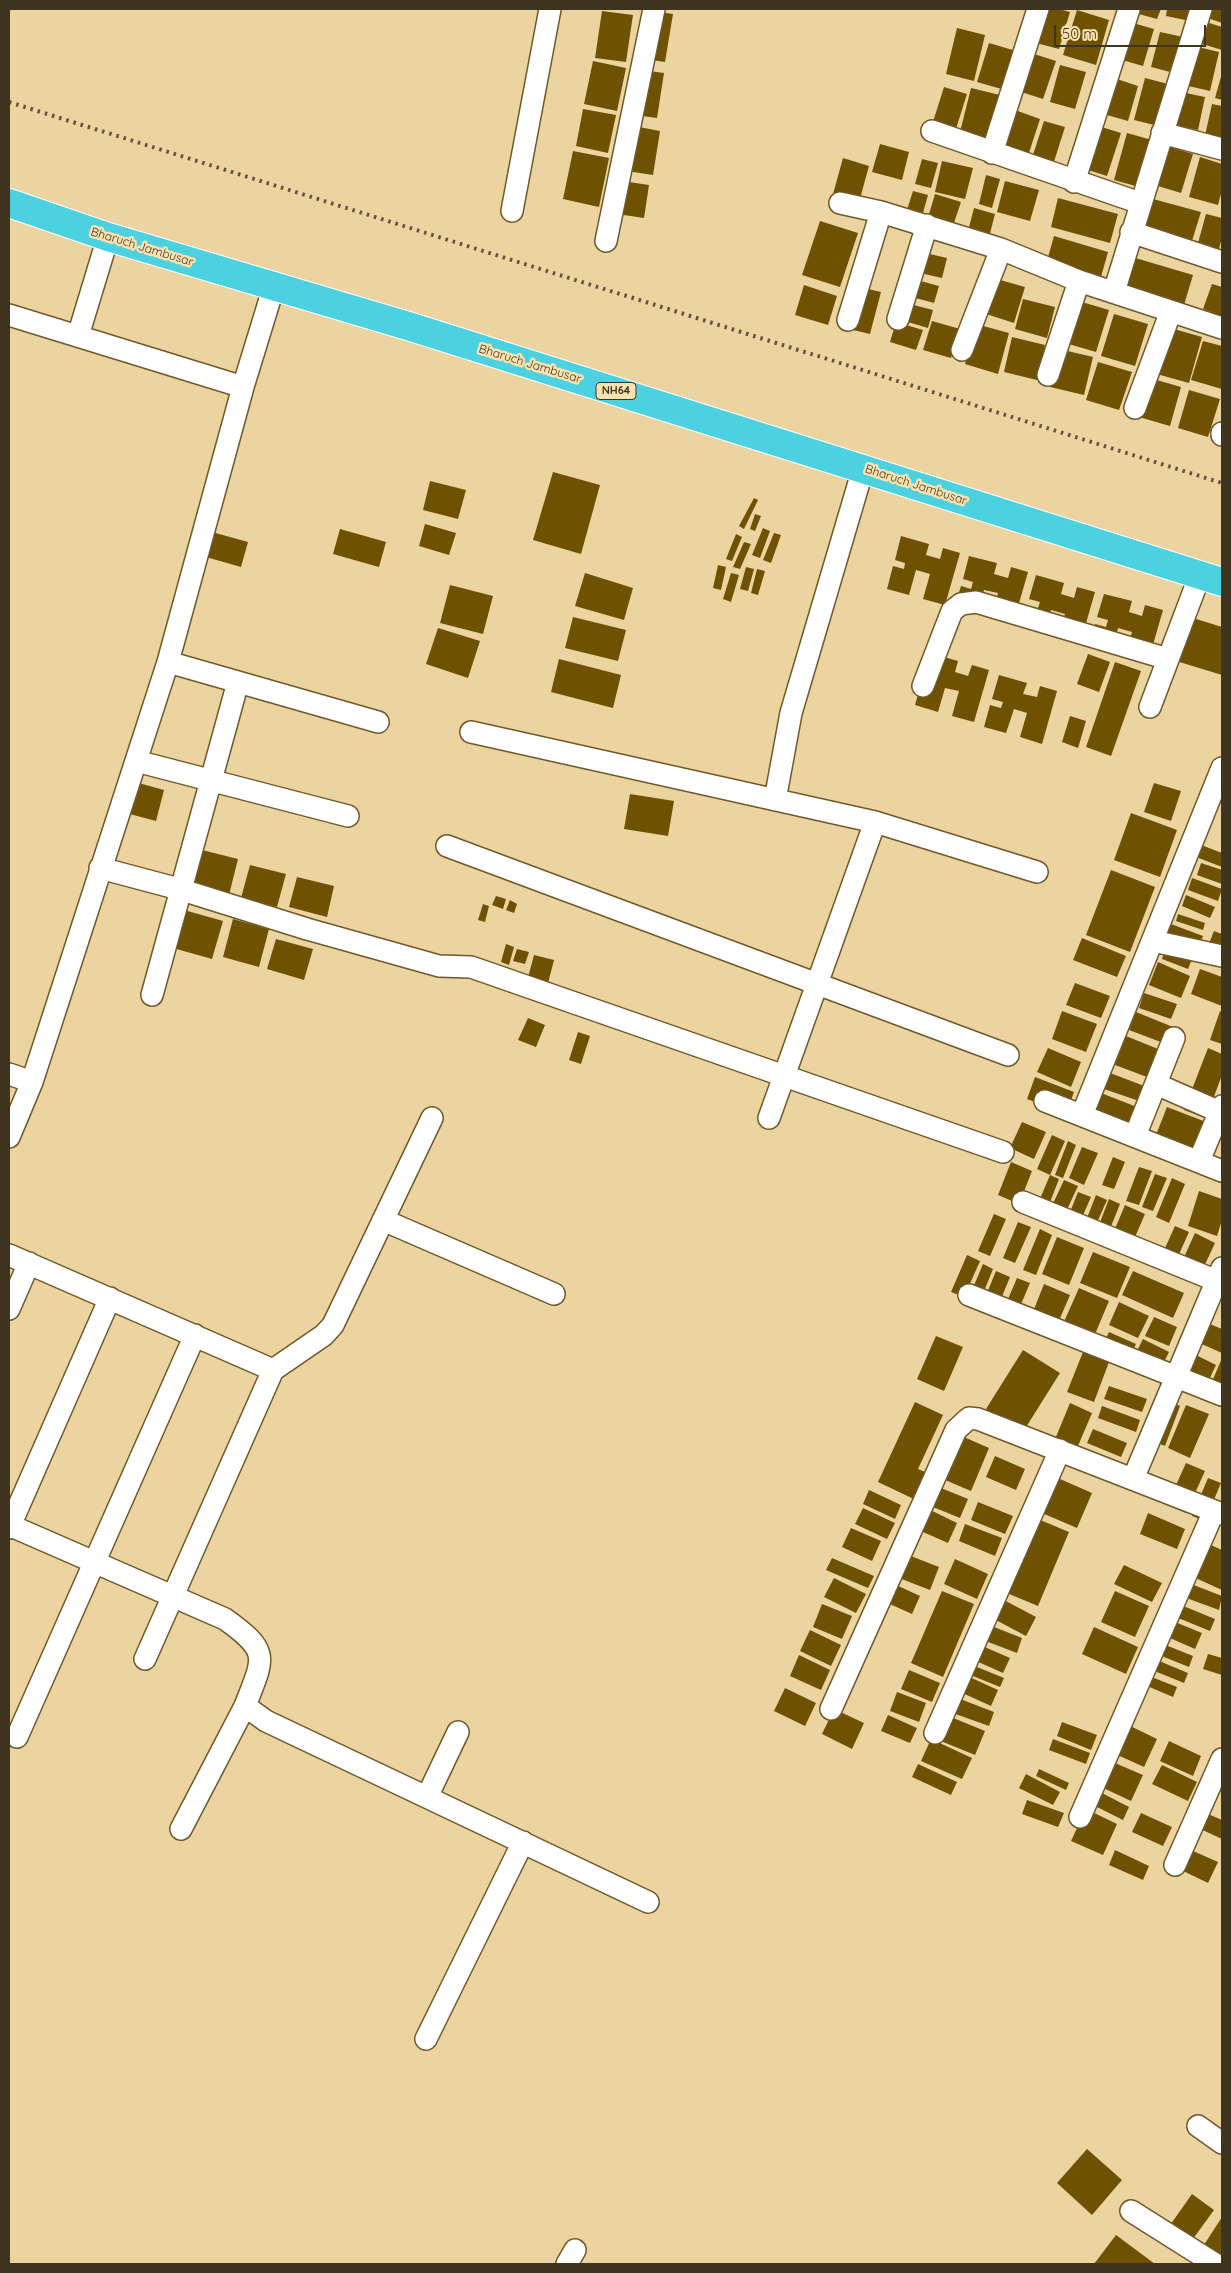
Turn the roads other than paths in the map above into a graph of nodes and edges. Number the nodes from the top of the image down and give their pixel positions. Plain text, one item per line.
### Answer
1 (550, 9) edge
2 (654, 9) edge
3 (1038, 9) edge
4 (1130, 9) edge
5 (1201, 9) edge
6 (932, 131) dead end
7 (1162, 133) junction
8 (1222, 149) edge
9 (992, 153) junction
10 (1074, 182) junction
11 (9, 203) edge
12 (840, 203) dead end
13 (1140, 203) junction
14 (512, 211) dead end
15 (882, 212) junction
16 (927, 226) junction
17 (1131, 232) junction
18 (108, 237) junction
19 (606, 241) dead end
20 (1001, 249) junction
21 (1222, 262) edge
22 (1079, 281) junction
23 (274, 286) junction
24 (1114, 292) junction
25 (1171, 311) junction
26 (9, 315) edge
27 (898, 319) dead end
28 (848, 320) dead end
29 (1222, 328) edge
30 (78, 336) junction
31 (962, 350) dead end
32 (1048, 375) dead end
33 (243, 387) junction
34 (1134, 408) dead end
35 (863, 468) junction
36 (1211, 579) edge
37 (1168, 659) junction
38 (168, 662) junction
39 (238, 682) junction
40 (923, 686) dead end
41 (1150, 707) dead end
42 (378, 722) dead end
43 (471, 732) dead end
44 (136, 761) junction
45 (1222, 768) edge
46 (210, 780) junction
47 (775, 800) junction
48 (348, 816) dead end
49 (875, 822) junction
50 (447, 846) dead end
51 (100, 868) junction
52 (1037, 872) dead end
53 (179, 889) junction
54 (1152, 941) junction
55 (1222, 956) edge
56 (817, 983) junction
57 (152, 994) dead end
58 (1174, 1038) dead end
59 (1008, 1055) dead end
60 (9, 1074) edge
61 (784, 1076) junction
62 (32, 1082) junction
63 (1156, 1084) junction
64 (1045, 1101) dead end
65 (1221, 1109) edge
66 (1082, 1115) junction
67 (432, 1118) dead end
68 (769, 1118) dead end
69 (1135, 1136) junction
70 (9, 1137) edge
71 (1003, 1152) dead end
72 (1199, 1161) junction
73 (1222, 1170) edge
74 (1024, 1202) dead end
75 (383, 1220) junction
76 (9, 1255) edge
77 (29, 1263) junction
78 (1220, 1277) edge
79 (554, 1294) dead end
80 (969, 1295) dead end
81 (110, 1298) junction
82 (9, 1309) edge
83 (195, 1335) junction
84 (273, 1370) junction
85 (1178, 1376) junction
86 (1222, 1395) edge
87 (1060, 1450) junction
88 (1133, 1479) junction
89 (1218, 1512) edge
90 (9, 1526) edge
91 (94, 1562) junction
92 (174, 1596) junction
93 (146, 1659) dead end
94 (245, 1706) junction
95 (831, 1708) dead end
96 (458, 1732) dead end
97 (935, 1734) dead end
98 (17, 1737) dead end
99 (1222, 1759) edge
100 (427, 1798) junction
101 (1080, 1817) dead end
102 (181, 1829) dead end
103 (523, 1842) junction
104 (1175, 1865) dead end
105 (648, 1902) dead end
106 (426, 2038) dead end
107 (1198, 2126) dead end
108 (1222, 2142) edge
109 (1131, 2212) dead end
110 (1215, 2264) edge

1 - 14 street
2 - 19 street
3 - 9 street
4 - 10 street
5 - 7 street
6 - 9 street
7 - 8 street
7 - 13 street
9 - 10 street
10 - 13 street
11 - 18 highway, Bharuch Jambusar / NH64
12 - 15 street
13 - 17 street
15 - 16 street
15 - 28 street
16 - 20 street
16 - 27 street
17 - 21 street
17 - 24 street
18 - 23 highway, Bharuch Jambusar / NH64
18 - 30 street
20 - 22 street
20 - 31 street
22 - 24 street
22 - 32 street
23 - 33 street
23 - 35 highway, Bharuch Jambusar / NH64
24 - 25 street
25 - 29 street
25 - 34 street
26 - 30 street
30 - 33 street
33 - 38 street
35 - 36 highway, Bharuch Jambusar / NH64
35 - 47 street
36 - 37 street
37 - 40 street
37 - 41 street
38 - 39 street
38 - 44 street
39 - 42 street
39 - 46 street
43 - 47 street
44 - 46 street
44 - 51 street
45 - 54 street
46 - 48 street
46 - 53 street
47 - 49 street
49 - 52 street
49 - 56 street
50 - 56 street
51 - 53 street
51 - 62 street
53 - 57 street
53 - 61 street
54 - 55 street
54 - 66 street
56 - 59 street
56 - 61 street
58 - 63 street
60 - 62 street
61 - 68 street
61 - 71 street
62 - 70 street
63 - 65 street
63 - 69 street
64 - 66 street
65 - 72 street
66 - 69 street
67 - 75 street
69 - 72 street
72 - 73 street
74 - 78 street
75 - 79 street
75 - 84 street
76 - 77 street
77 - 81 street
77 - 82 street
78 - 85 street
80 - 85 street
81 - 83 street
81 - 90 street
83 - 84 street
83 - 91 street
84 - 92 street
85 - 86 street
85 - 88 street
87 - 88 street
87 - 95 street
87 - 97 street
88 - 89 street
89 - 101 street
90 - 91 street
91 - 92 street
91 - 98 street
92 - 93 street
92 - 94 street
94 - 100 street
94 - 102 street
96 - 100 street
99 - 104 street
100 - 103 street
103 - 105 street
103 - 106 street
107 - 108 street
109 - 110 street

